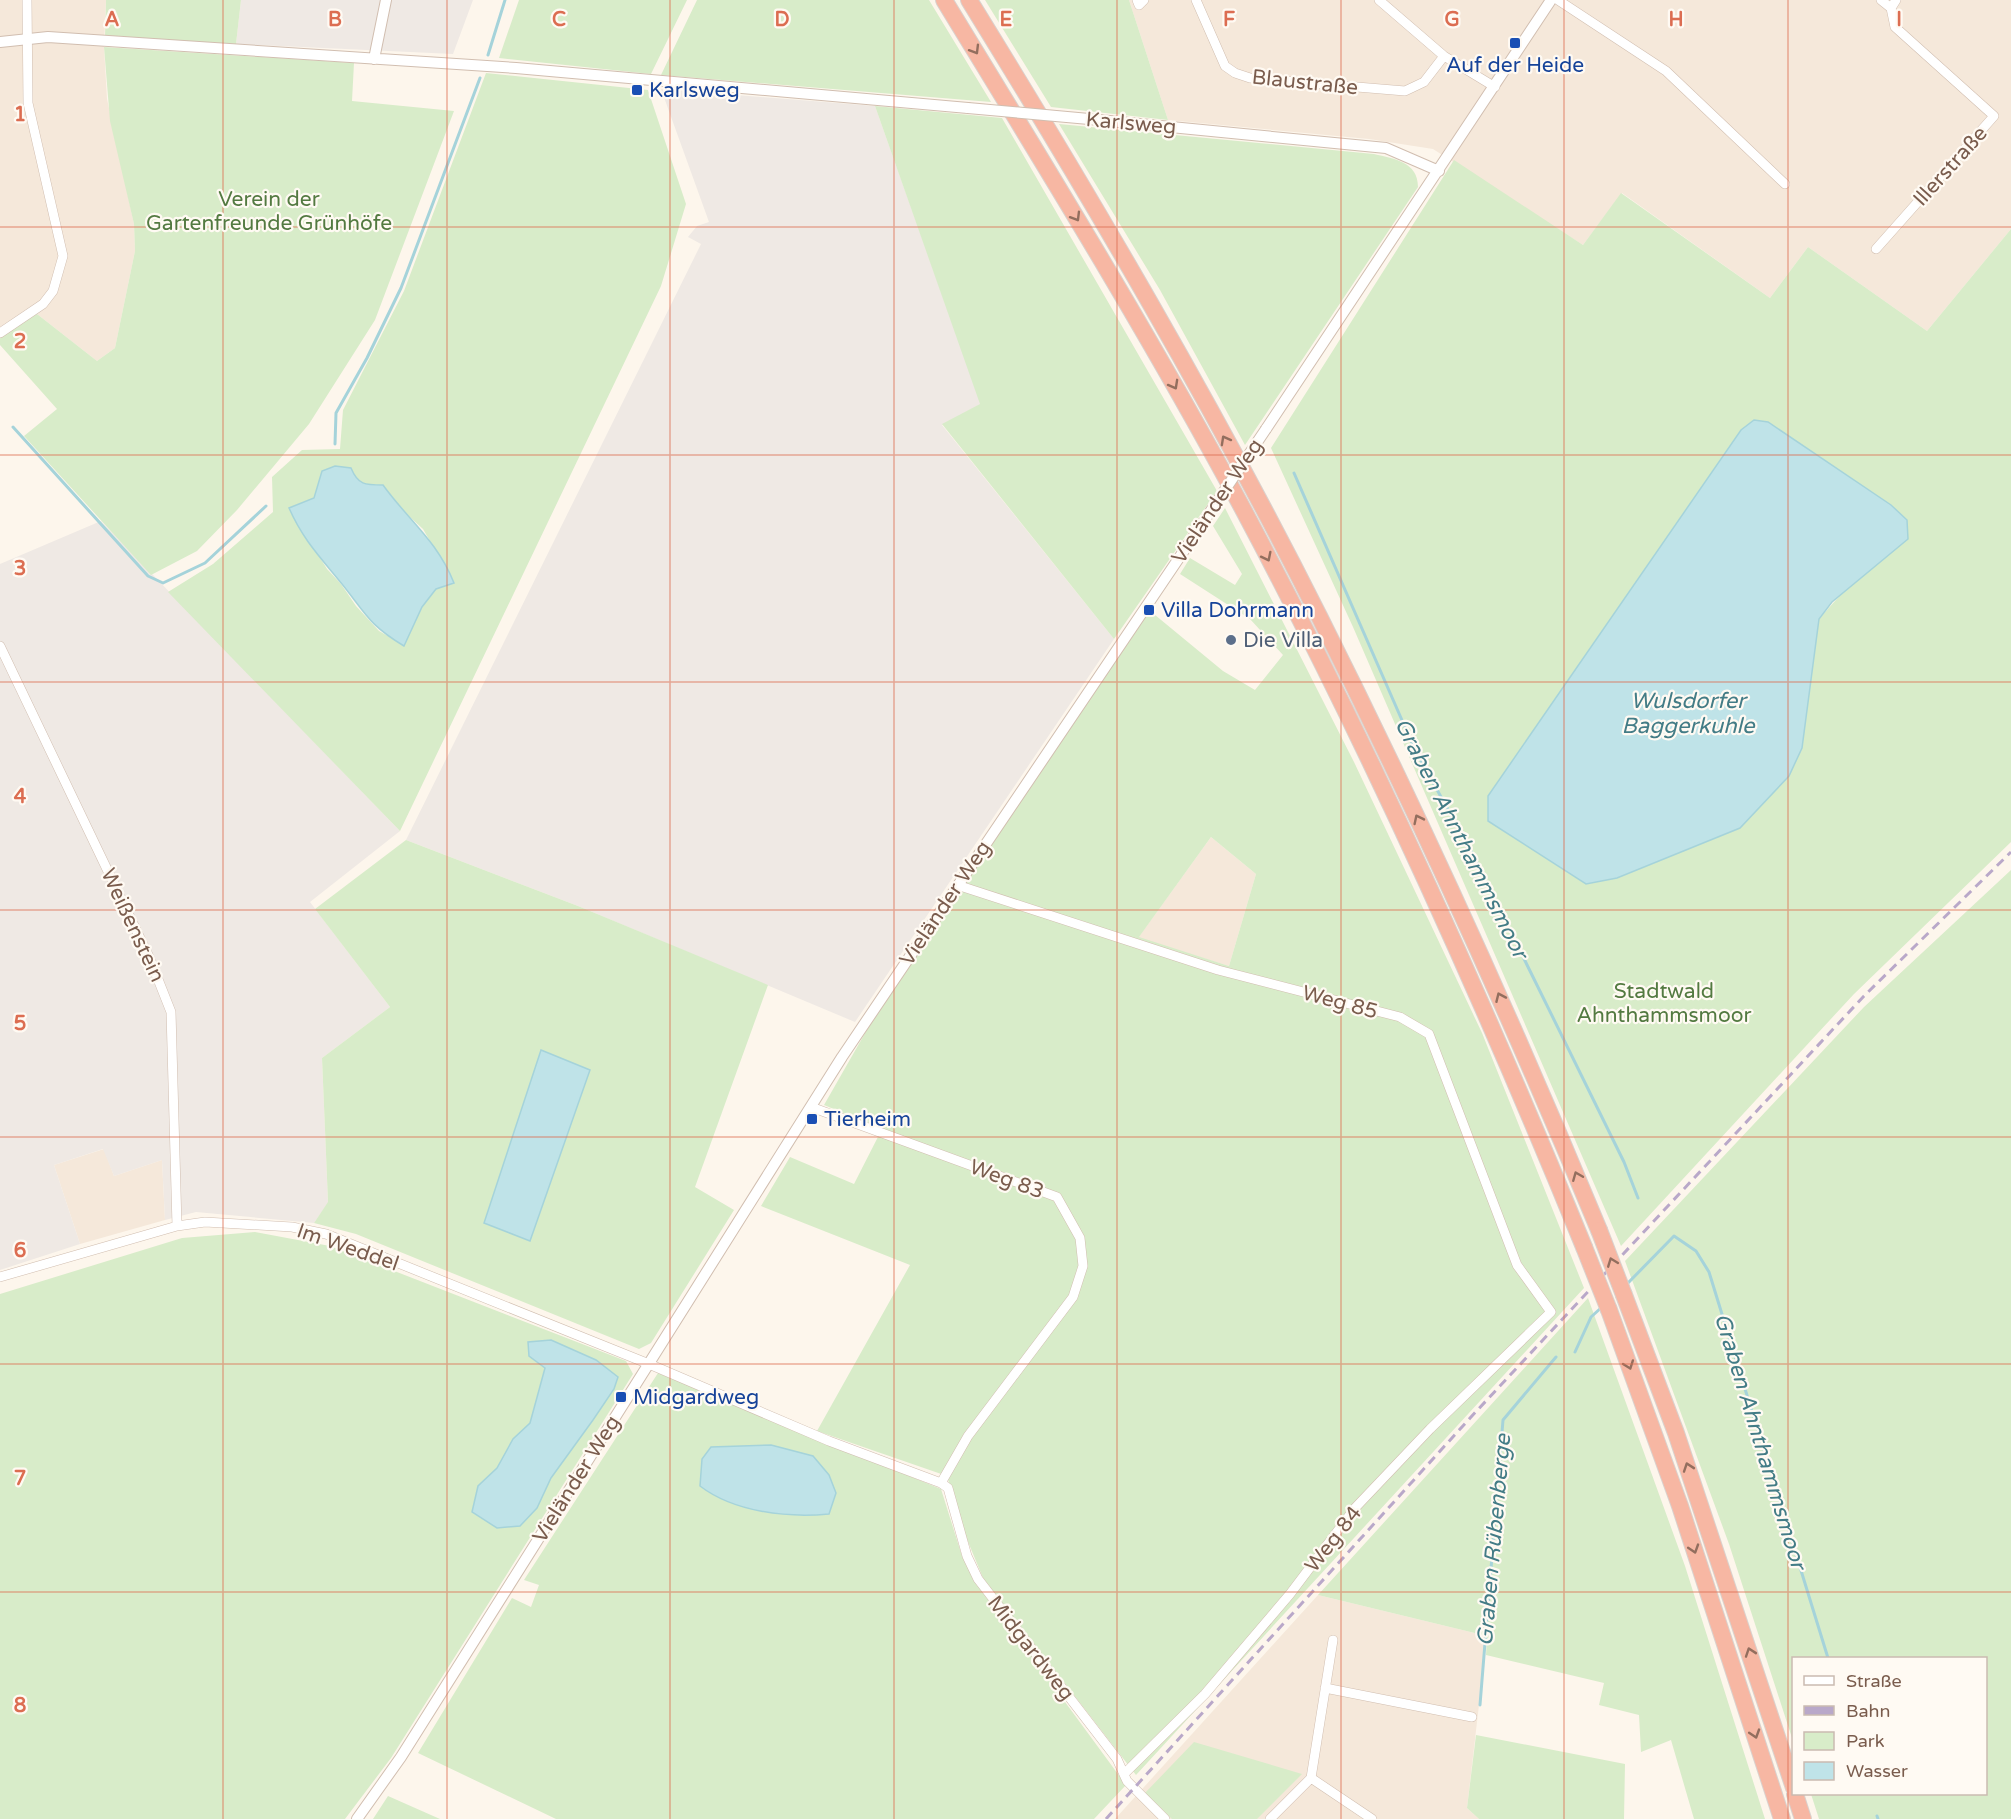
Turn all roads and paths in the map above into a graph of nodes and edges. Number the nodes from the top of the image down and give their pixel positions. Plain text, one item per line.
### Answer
1 (27, 0) edge
2 (386, 0) edge
3 (944, 0) edge
4 (969, 0) edge
5 (1196, 0) edge
6 (1379, 0) edge
7 (1551, 0) edge
8 (1558, 0) edge
9 (1881, 0) edge
10 (1894, 4) edge
11 (28, 38) junction
12 (0, 42) edge
13 (1444, 56) junction
14 (374, 58) junction
15 (1495, 87) junction
16 (1438, 171) junction
17 (1785, 184) dead end
18 (1876, 249) dead end
19 (0, 333) edge
20 (0, 646) edge
21 (957, 885) junction
22 (811, 1107) junction
23 (177, 1226) junction
24 (0, 1277) edge
25 (1551, 1312) joint
26 (649, 1364) junction
27 (941, 1483) junction
28 (1333, 1640) dead end
29 (1325, 1688) junction
30 (1472, 1717) dead end
31 (1124, 1774) junction
32 (1311, 1778) junction
33 (1792, 1782) edge
34 (1795, 1795) edge
35 (357, 1819) edge
36 (1165, 1819) edge
37 (1269, 1819) edge
38 (1372, 1819) edge
39 (1782, 1819) edge
40 (1803, 1819) edge

1 - 11 street
2 - 14 street
3 -> 39 highway, bridge
33 -> 4 highway, bridge
5 - 13 street, Blaustraße
6 - 13 street
7 - 15 street, Vieländer Weg
8 - 17 street
9 - 10 street
10 - 18 street, Illerstraße
11 - 12 street, Karlsweg
11 - 14 street, Karlsweg
11 - 19 street
13 - 15 street
14 - 16 street, Karlsweg, bridge
15 - 16 street, Vieländer Weg
16 - 21 street, Vieländer Weg, bridge
20 - 23 street, Weißenstein
21 - 22 street, Vieländer Weg
21 - 25 street, Weg 85
22 - 26 street, Vieländer Weg
22 - 27 street, Weg 83
23 - 24 street, Im Weddel
23 - 26 street, Im Weddel
25 - 31 street, Weg 84
26 - 27 street
26 - 35 street, Vieländer Weg
27 - 31 street, Midgardweg
28 - 29 street
29 - 30 street
29 - 32 street
31 - 36 street, Midgardweg
32 - 37 street
32 - 38 street
34 - 40 highway

